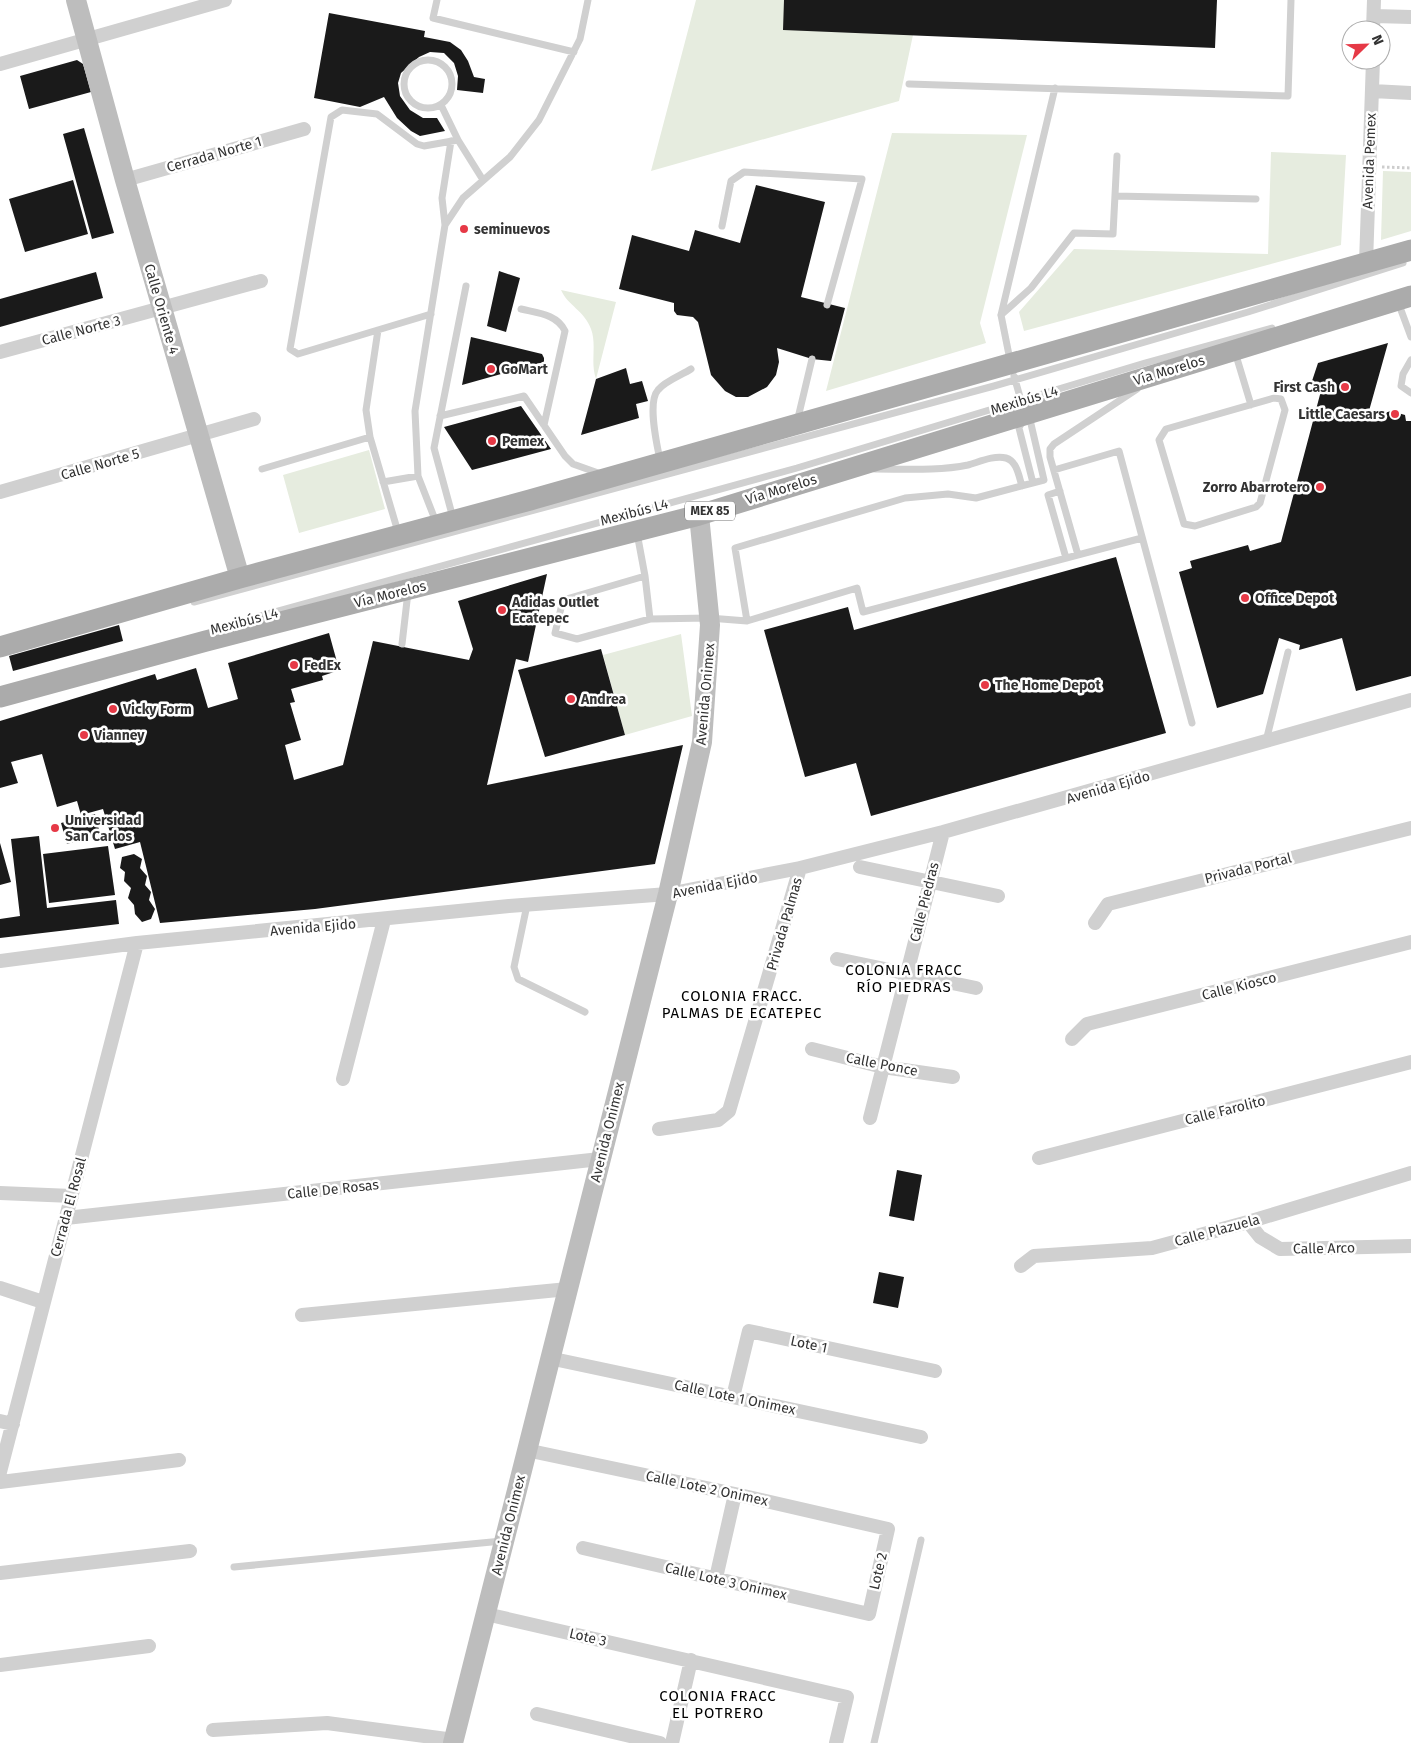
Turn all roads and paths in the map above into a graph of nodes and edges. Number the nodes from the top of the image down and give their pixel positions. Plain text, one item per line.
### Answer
1 (76, 0) edge
2 (225, 0) edge
3 (437, 0) edge
4 (588, 0) edge
5 (1291, 0) edge
6 (1374, 0) edge
7 (1411, 17) edge
8 (1374, 20) edge
9 (1391, 20) edge
10 (88, 39) junction
11 (574, 52) junction
12 (0, 64) edge
13 (1373, 70) edge
14 (909, 84) dead end
15 (1055, 88) junction
16 (1372, 92) junction
17 (1411, 93) edge
18 (440, 105) junction
19 (304, 129) dead end
20 (455, 141) junction
21 (1117, 156) dead end
22 (1369, 167) junction
23 (1411, 168) edge
24 (125, 180) junction
25 (484, 180) junction
26 (1115, 196) junction
27 (1256, 199) dead end
28 (445, 225) junction
29 (722, 226) dead end
30 (1411, 250) edge
31 (1411, 260) edge
32 (1366, 263) junction
33 (261, 281) dead end
34 (466, 286) dead end
35 (1406, 295) edge
36 (827, 305) dead end
37 (162, 308) junction
38 (521, 309) dead end
39 (1334, 311) dead end
40 (431, 314) junction
41 (1001, 316) junction
42 (1278, 326) dead end
43 (378, 330) junction
44 (1411, 337) edge
45 (1235, 350) junction
46 (0, 352) edge
47 (812, 359) dead end
48 (1411, 360) edge
49 (692, 369) dead end
50 (1013, 371) junction
51 (1164, 372) junction
52 (1411, 393) edge
53 (1250, 405) junction
54 (1023, 408) junction
55 (440, 416) junction
56 (254, 419) dead end
57 (544, 424) junction
58 (796, 424) junction
59 (199, 436) junction
60 (370, 436) junction
61 (661, 463) junction
62 (262, 469) dead end
63 (845, 470) junction
64 (1054, 470) junction
65 (418, 476) junction
66 (611, 477) junction
67 (383, 482) junction
68 (1033, 483) junction
69 (1022, 486) junction
70 (1060, 491) junction
71 (0, 492) edge
72 (699, 515) junction
73 (446, 522) junction
74 (637, 531) junction
75 (399, 535) junction
76 (1142, 538) junction
77 (1078, 555) junction
78 (1066, 558) junction
79 (645, 576) junction
80 (240, 578) junction
81 (409, 589) junction
82 (189, 604) dead end
83 (709, 618) junction
84 (251, 619) dead end
85 (650, 619) junction
86 (747, 621) junction
87 (402, 644) dead end
88 (0, 647) edge
89 (1288, 652) dead end
90 (0, 697) edge
91 (1411, 700) edge
92 (1192, 723) dead end
93 (1266, 742) junction
94 (1411, 828) edge
95 (943, 832) junction
96 (860, 867) dead end
97 (800, 868) junction
98 (929, 882) junction
99 (668, 894) junction
100 (998, 896) dead end
101 (527, 905) junction
102 (384, 920) junction
103 (1095, 923) dead end
104 (1411, 942) edge
105 (137, 943) junction
106 (837, 959) dead end
107 (0, 961) edge
108 (906, 974) junction
109 (976, 988) dead end
110 (585, 1012) dead end
111 (1072, 1039) dead end
112 (812, 1049) dead end
113 (1411, 1062) edge
114 (883, 1066) junction
115 (953, 1077) dead end
116 (343, 1079) dead end
117 (870, 1118) dead end
118 (660, 1129) dead end
119 (1039, 1158) dead end
120 (600, 1159) junction
121 (1411, 1172) edge
122 (0, 1192) edge
123 (72, 1196) junction
124 (66, 1218) junction
125 (1248, 1222) junction
126 (1411, 1246) edge
127 (1021, 1266) dead end
128 (0, 1288) edge
129 (568, 1289) junction
130 (43, 1302) junction
131 (302, 1315) dead end
132 (548, 1358) junction
133 (934, 1371) dead end
134 (733, 1396) junction
135 (6, 1422) edge
136 (922, 1437) dead end
137 (526, 1450) junction
138 (179, 1460) dead end
139 (0, 1472) edge
140 (0, 1482) edge
141 (735, 1494) junction
142 (888, 1529) joint
143 (921, 1540) dead end
144 (504, 1541) junction
145 (583, 1548) dead end
146 (190, 1551) dead end
147 (234, 1567) dead end
148 (0, 1573) edge
149 (716, 1578) junction
150 (486, 1614) junction
151 (869, 1614) joint
152 (149, 1646) dead end
153 (691, 1660) junction
154 (0, 1665) edge
155 (536, 1714) dead end
156 (213, 1730) dead end
157 (453, 1741) edge
158 (660, 1743) edge
159 (672, 1743) edge
160 (836, 1743) edge
161 (874, 1743) edge

1 - 10 street, Calle Oriente 4
2 - 10 street
3 - 11 lane
4 - 11 lane
5 - 15 lane
6 - 8 street
7 - 9 street
10 - 12 street
10 - 24 street, Calle Oriente 4
11 - 25 lane
13 - 16 street, Avenida Pemex
14 - 15 lane
15 - 41 lane
16 - 17 street
16 - 22 street, Avenida Pemex
18 - 18 lane
18 - 20 lane
19 - 24 street, Cerrada Norte 1
20 - 25 lane
20 - 28 lane
20 - 43 lane
21 - 26 lane
22 - 23 path
22 - 32 street, Avenida Pemex
24 - 37 street, Calle Oriente 4
25 - 28 lane
26 - 27 lane
26 - 41 lane
28 - 40 lane
29 - 36 lane
30 - 32 main road
31 - 50 lane, Mexibús L4
32 - 50 main road
33 - 37 street, Calle Norte 3
34 - 55 lane
35 - 39 lane
35 - 44 lane
35 - 45 main road, Vía Morelos / MEX 85
37 - 46 street, Calle Norte 3
37 - 59 street, Calle Oriente 4
38 - 57 lane
40 - 43 lane
40 - 65 lane
41 - 50 lane
42 - 54 lane, Mexibús L4
43 - 60 lane
45 - 51 main road, Vía Morelos / MEX 85
45 - 53 lane
47 - 58 lane
48 - 52 lane
49 - 61 lane
50 - 54 lane
50 - 58 main road
50 - 82 lane, Mexibús L4
51 - 54 main road, Vía Morelos / MEX 85
51 - 64 lane
53 - 53 lane
54 - 63 main road, Vía Morelos / MEX 85
54 - 68 lane
54 - 68 lane
54 - 84 lane, Mexibús L4
55 - 57 lane
55 - 73 lane
56 - 59 street, Calle Norte 5
57 - 66 lane
58 - 61 main road
59 - 71 street, Calle Norte 5
59 - 80 street, Calle Oriente 4
60 - 62 lane
60 - 67 lane
61 - 66 main road
63 - 69 lane
63 - 72 main road, Vía Morelos / MEX 85
64 - 70 lane
64 - 76 lane
65 - 67 lane
65 - 73 lane
66 - 73 main road
67 - 75 lane
68 - 69 lane
69 - 86 lane
70 - 77 lane
70 - 78 lane
72 - 74 main road, Vía Morelos / MEX 85
72 - 83 street, Avenida Onimex
73 - 75 main road
74 - 79 lane
74 - 81 main road, Vía Morelos / MEX 85
75 - 80 main road
76 - 77 lane
76 - 92 lane
77 - 78 lane
78 - 86 lane
79 - 85 lane
79 - 85 lane
80 - 88 main road
81 - 87 lane
81 - 90 main road, Vía Morelos / MEX 85
83 - 85 lane
83 - 86 lane
83 - 99 street, Avenida Onimex
89 - 93 lane
91 - 93 street, Avenida Ejido
93 - 95 street, Avenida Ejido
94 - 103 street, Privada Portal
95 - 97 street, Avenida Ejido
95 - 98 street, Calle Piedras
96 - 98 street
97 - 99 street, Avenida Ejido
97 - 118 street, Privada Palmas
98 - 100 street
98 - 108 street, Calle Piedras
99 - 101 street, Avenida Ejido
99 - 120 street, Avenida Onimex
101 - 102 street, Avenida Ejido
101 - 110 lane
102 - 105 street, Avenida Ejido
102 - 116 street
104 - 111 street, Calle Kiosco
105 - 107 street, Avenida Ejido
105 - 123 street, Cerrada El Rosal
106 - 108 street
108 - 109 street
108 - 114 street, Calle Piedras
112 - 114 street, Calle Ponce
113 - 119 street, Calle Farolito
114 - 115 street, Calle Ponce
114 - 117 street, Calle Piedras
120 - 124 street, Calle De Rosas
120 - 129 street, Avenida Onimex
121 - 125 street, Calle Plazuela
122 - 123 street
123 - 124 street, Cerrada El Rosal
124 - 130 street, Cerrada El Rosal
125 - 126 street, Calle Arco
125 - 127 street, Calle Plazuela
128 - 130 street
129 - 131 street
129 - 132 street, Avenida Onimex
130 - 135 street, Cerrada El Rosal
132 - 134 street, Calle Lote 1 Onimex
132 - 137 street, Avenida Onimex
133 - 134 street, Lote 1
134 - 136 street, Calle Lote 1 Onimex
135 - 139 street, Cerrada El Rosal
137 - 141 street, Calle Lote 2 Onimex
137 - 144 street, Avenida Onimex
138 - 140 street
141 - 142 street, Calle Lote 2 Onimex
141 - 149 street
142 - 151 street, Lote 2
143 - 161 lane
144 - 147 lane
144 - 150 street, Avenida Onimex
145 - 149 street, Calle Lote 3 Onimex
146 - 148 street
149 - 151 street, Calle Lote 3 Onimex
150 - 153 street, Lote 3
150 - 157 street, Avenida Onimex
152 - 154 street
153 - 159 street
153 - 160 street, Lote 3
155 - 158 street
156 - 157 street

